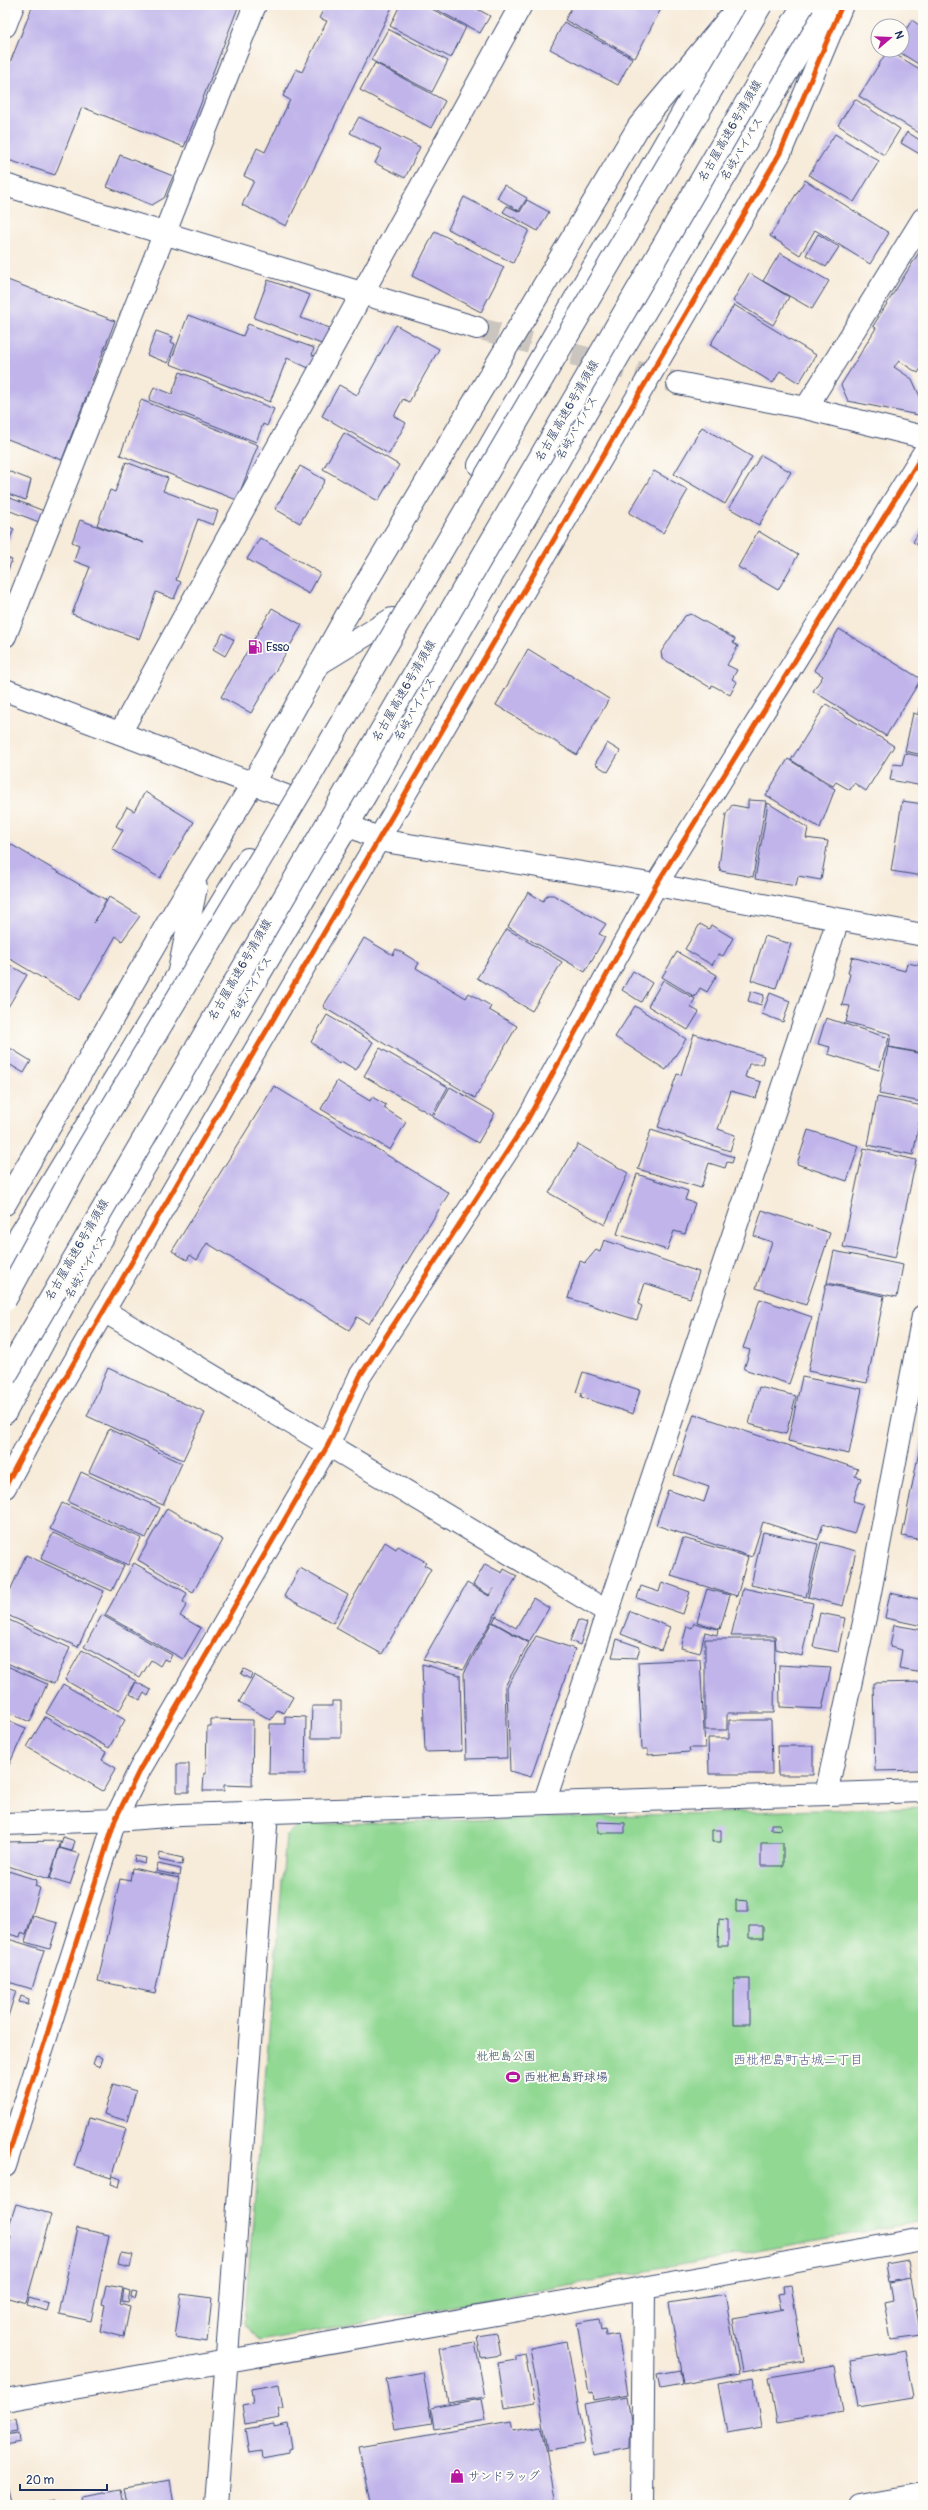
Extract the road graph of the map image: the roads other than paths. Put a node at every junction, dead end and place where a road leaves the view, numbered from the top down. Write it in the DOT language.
graph roads {
  1 [pos="13,5"];
  2 [pos="255,5"];
  3 [pos="521,5"];
  4 [pos="739,5"];
  5 [pos="745,5"];
  6 [pos="761,5"];
  7 [pos="803,5"];
  8 [pos="827,5"];
  9 [pos="842,5"];
  10 [pos="5,26"];
  11 [pos="5,185"];
  12 [pos="923,219"];
  13 [pos="165,235"];
  14 [pos="362,295"];
  15 [pos="477,328"];
  16 [pos="678,383"];
  17 [pos="806,408"];
  18 [pos="923,437"];
  19 [pos="923,454"];
  20 [pos="392,619"];
  21 [pos="5,636"];
  22 [pos="319,664"];
  23 [pos="5,690"];
  24 [pos="120,733"];
  25 [pos="253,783"];
  26 [pos="286,796"];
  27 [pos="348,825"];
  28 [pos="378,838"];
  29 [pos="200,871"];
  30 [pos="656,885"];
  31 [pos="838,920"];
  32 [pos="923,935"];
  33 [pos="179,972"];
  34 [pos="5,1204"];
  35 [pos="5,1260"];
  36 [pos="5,1300"];
  37 [pos="104,1311"];
  38 [pos="923,1316"];
  39 [pos="5,1377"];
  40 [pos="5,1414"];
  41 [pos="328,1445"];
  42 [pos="5,1487"];
  43 [pos="608,1612"];
  44 [pos="923,1791"];
  45 [pos="826,1794"];
  46 [pos="544,1803"];
  47 [pos="267,1812"];
  48 [pos="115,1820"];
  49 [pos="5,1824"];
  50 [pos="5,2166"];
  51 [pos="923,2239"];
  52 [pos="644,2288"];
  53 [pos="227,2361"];
  54 [pos="5,2400"];
  55 [pos="923,2494"];
  56 [pos="216,2505"];
  57 [pos="642,2505"];
  58 [pos="860,2505"];
  1 -- 10 [label="main road"];
  2 -- 13 [label="main road"];
  3 -- 14 [label="main road"];
  4 -- 22 [label="main road"];
  5 -- 20 [label="main road"];
  6 -- 36 [label="main road, bridge"];
  7 -- 39 [label="main road, 名古屋高速6号清須線, bridge"];
  8 -- 27 [label="main road, 名岐バイパス"];
  9 -- 28 [label="main road"];
  11 -- 13 [label="main road"];
  12 -- 17 [label="main road"];
  13 -- 14 [label="main road"];
  13 -- 21 [label="main road"];
  14 -- 15 [label="main road"];
  14 -- 24 [label="main road"];
  16 -- 17 [label="main road"];
  17 -- 18 [label="main road"];
  19 -- 30 [label="main road"];
  20 -- 22 [label="main road"];
  20 -- 26 [label="main road"];
  22 -- 25 [label="main road"];
  23 -- 24 [label="main road"];
  24 -- 25 [label="main road"];
  25 -- 26 [label="main road"];
  25 -- 29 [label="main road"];
  26 -- 33 [label="main road"];
  27 -- 28 [label="main road"];
  27 -- 40 [label="main road, 名岐バイパス"];
  28 -- 30 [label="main road"];
  28 -- 37 [label="main road"];
  29 -- 33 [label="main road"];
  29 -- 34 [label="main road"];
  30 -- 31 [label="main road"];
  30 -- 41 [label="main road"];
  31 -- 32 [label="main road"];
  31 -- 43 [label="main road"];
  33 -- 35 [label="main road"];
  37 -- 41 [label="main road"];
  37 -- 42 [label="main road"];
  38 -- 45 [label="main road"];
  41 -- 43 [label="main road"];
  41 -- 48 [label="main road"];
  43 -- 46 [label="main road"];
  44 -- 45 [label="main road"];
  45 -- 46 [label="main road"];
  46 -- 47 [label="main road"];
  47 -- 48 [label="main road"];
  47 -- 53 [label="main road"];
  48 -- 49 [label="main road"];
  48 -- 50 [label="main road"];
  51 -- 52 [label="main road"];
  52 -- 53 [label="main road"];
  52 -- 57 [label="main road"];
  53 -- 54 [label="main road"];
  53 -- 56 [label="main road"];
  55 -- 58 [label="main road"];
}
